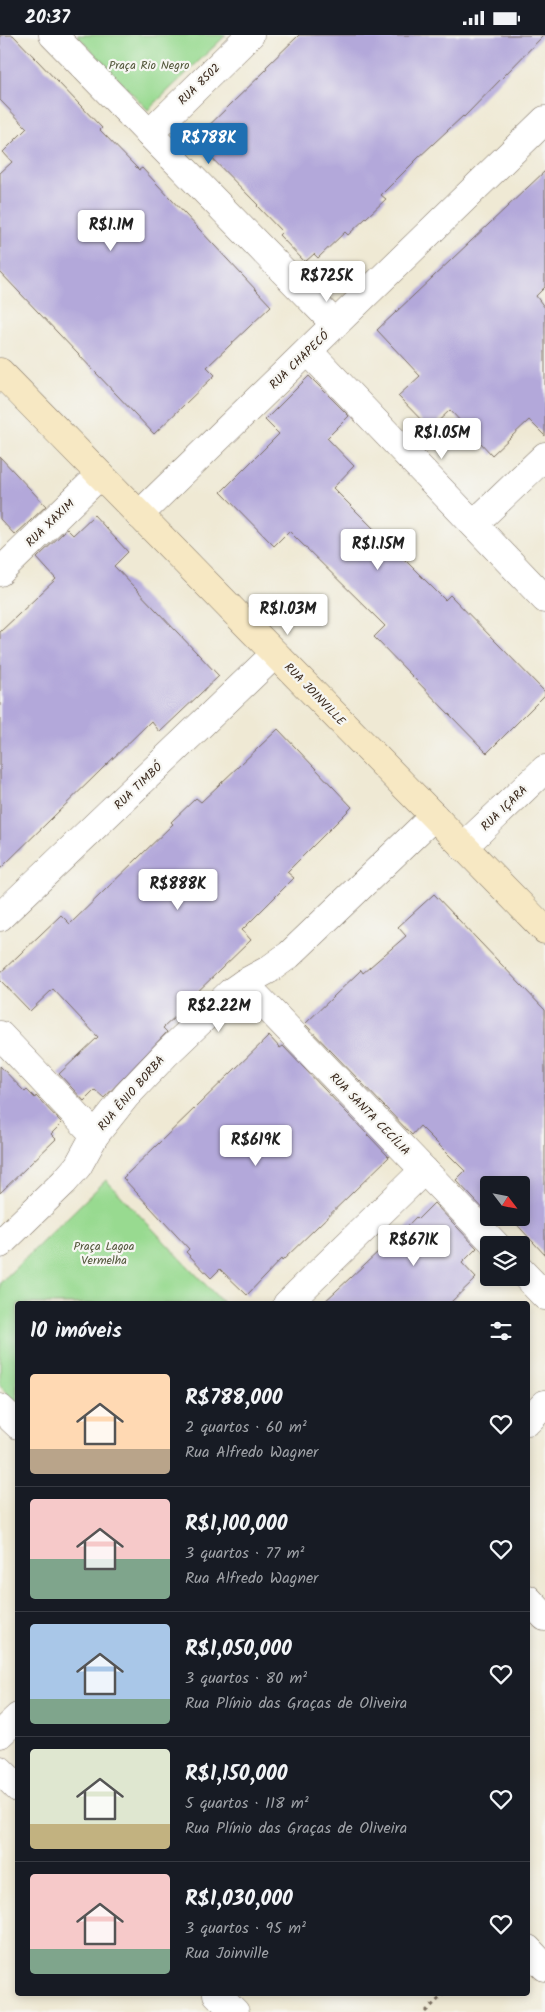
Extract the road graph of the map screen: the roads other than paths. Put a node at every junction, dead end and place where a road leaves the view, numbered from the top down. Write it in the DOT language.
graph roads {
  1 [pos="52,35"];
  2 [pos="250,35"];
  3 [pos="545,121"];
  4 [pos="149,134"];
  5 [pos="335,324"];
  6 [pos="308,351"];
  7 [pos="0,373"];
  8 [pos="545,456"];
  9 [pos="100,475"];
  10 [pos="139,515"];
  11 [pos="474,524"];
  12 [pos="0,572"];
  13 [pos="545,599"];
  14 [pos="276,654"];
  15 [pos="545,769"];
  16 [pos="434,817"];
  17 [pos="463,847"];
  18 [pos="0,917"];
  19 [pos="545,930"];
  20 [pos="244,983"];
  21 [pos="0,1035"];
  22 [pos="95,1135"];
  23 [pos="424,1170"];
  24 [pos="487,1236"];
  25 [pos="0,1244"];
  26 [pos="530,1280"];
  27 [pos="545,1296"];
  28 [pos="291,1301"];
  29 [pos="545,1404"];
  30 [pos="0,1408"];
  31 [pos="530,1419"];
  32 [pos="15,1422"];
  33 [pos="530,1601"];
  34 [pos="545,1617"];
  35 [pos="15,1720"];
  36 [pos="0,1734"];
  37 [pos="0,1770"];
  38 [pos="15,1785"];
  39 [pos="530,1951"];
  40 [pos="545,1967"];
  41 [pos="219,1996"];
  42 [pos="234,2012"];
  1 -- 4 [label="street"];
  2 -- 4 [label="street, RUA 8502"];
  3 -- 5 [label="street, RUA CHAPECÓ"];
  4 -- 5 [label="street"];
  5 -- 6 [label="street, RUA CHAPECÓ"];
  6 -- 10 [label="street, RUA CHAPECÓ"];
  6 -- 11 [label="street"];
  7 -- 9 [label="street, RUA JOINVILLE"];
  8 -- 11 [label="street"];
  9 -- 10 [label="street, RUA JOINVILLE"];
  9 -- 12 [label="street, RUA XAXIM"];
  10 -- 14 [label="street, RUA JOINVILLE"];
  11 -- 13 [label="street"];
  14 -- 16 [label="street, RUA JOINVILLE"];
  14 -- 18 [label="street, RUA TIMBÓ"];
  15 -- 17 [label="street, RUA IÇARA"];
  16 -- 17 [label="street, RUA JOINVILLE"];
  16 -- 20 [label="street, RUA ÊNIO BORBA"];
  17 -- 19 [label="street, RUA JOINVILLE"];
  20 -- 22 [label="street, RUA ÊNIO BORBA"];
  20 -- 23 [label="street, RUA SANTA CECÍLIA"];
  21 -- 22 [label="street"];
  22 -- 25 [label="street, RUA ÊNIO BORBA"];
  23 -- 24 [label="street, RUA SANTA CECÍLIA"];
  23 -- 28 [label="street"];
  26 -- 27 [label="street"];
  29 -- 31 [label="street"];
  30 -- 32 [label="street"];
  33 -- 34 [label="street"];
  35 -- 36 [label="street"];
  37 -- 38 [label="street"];
  39 -- 40 [label="street"];
  41 -- 42 [label="street"];
}
